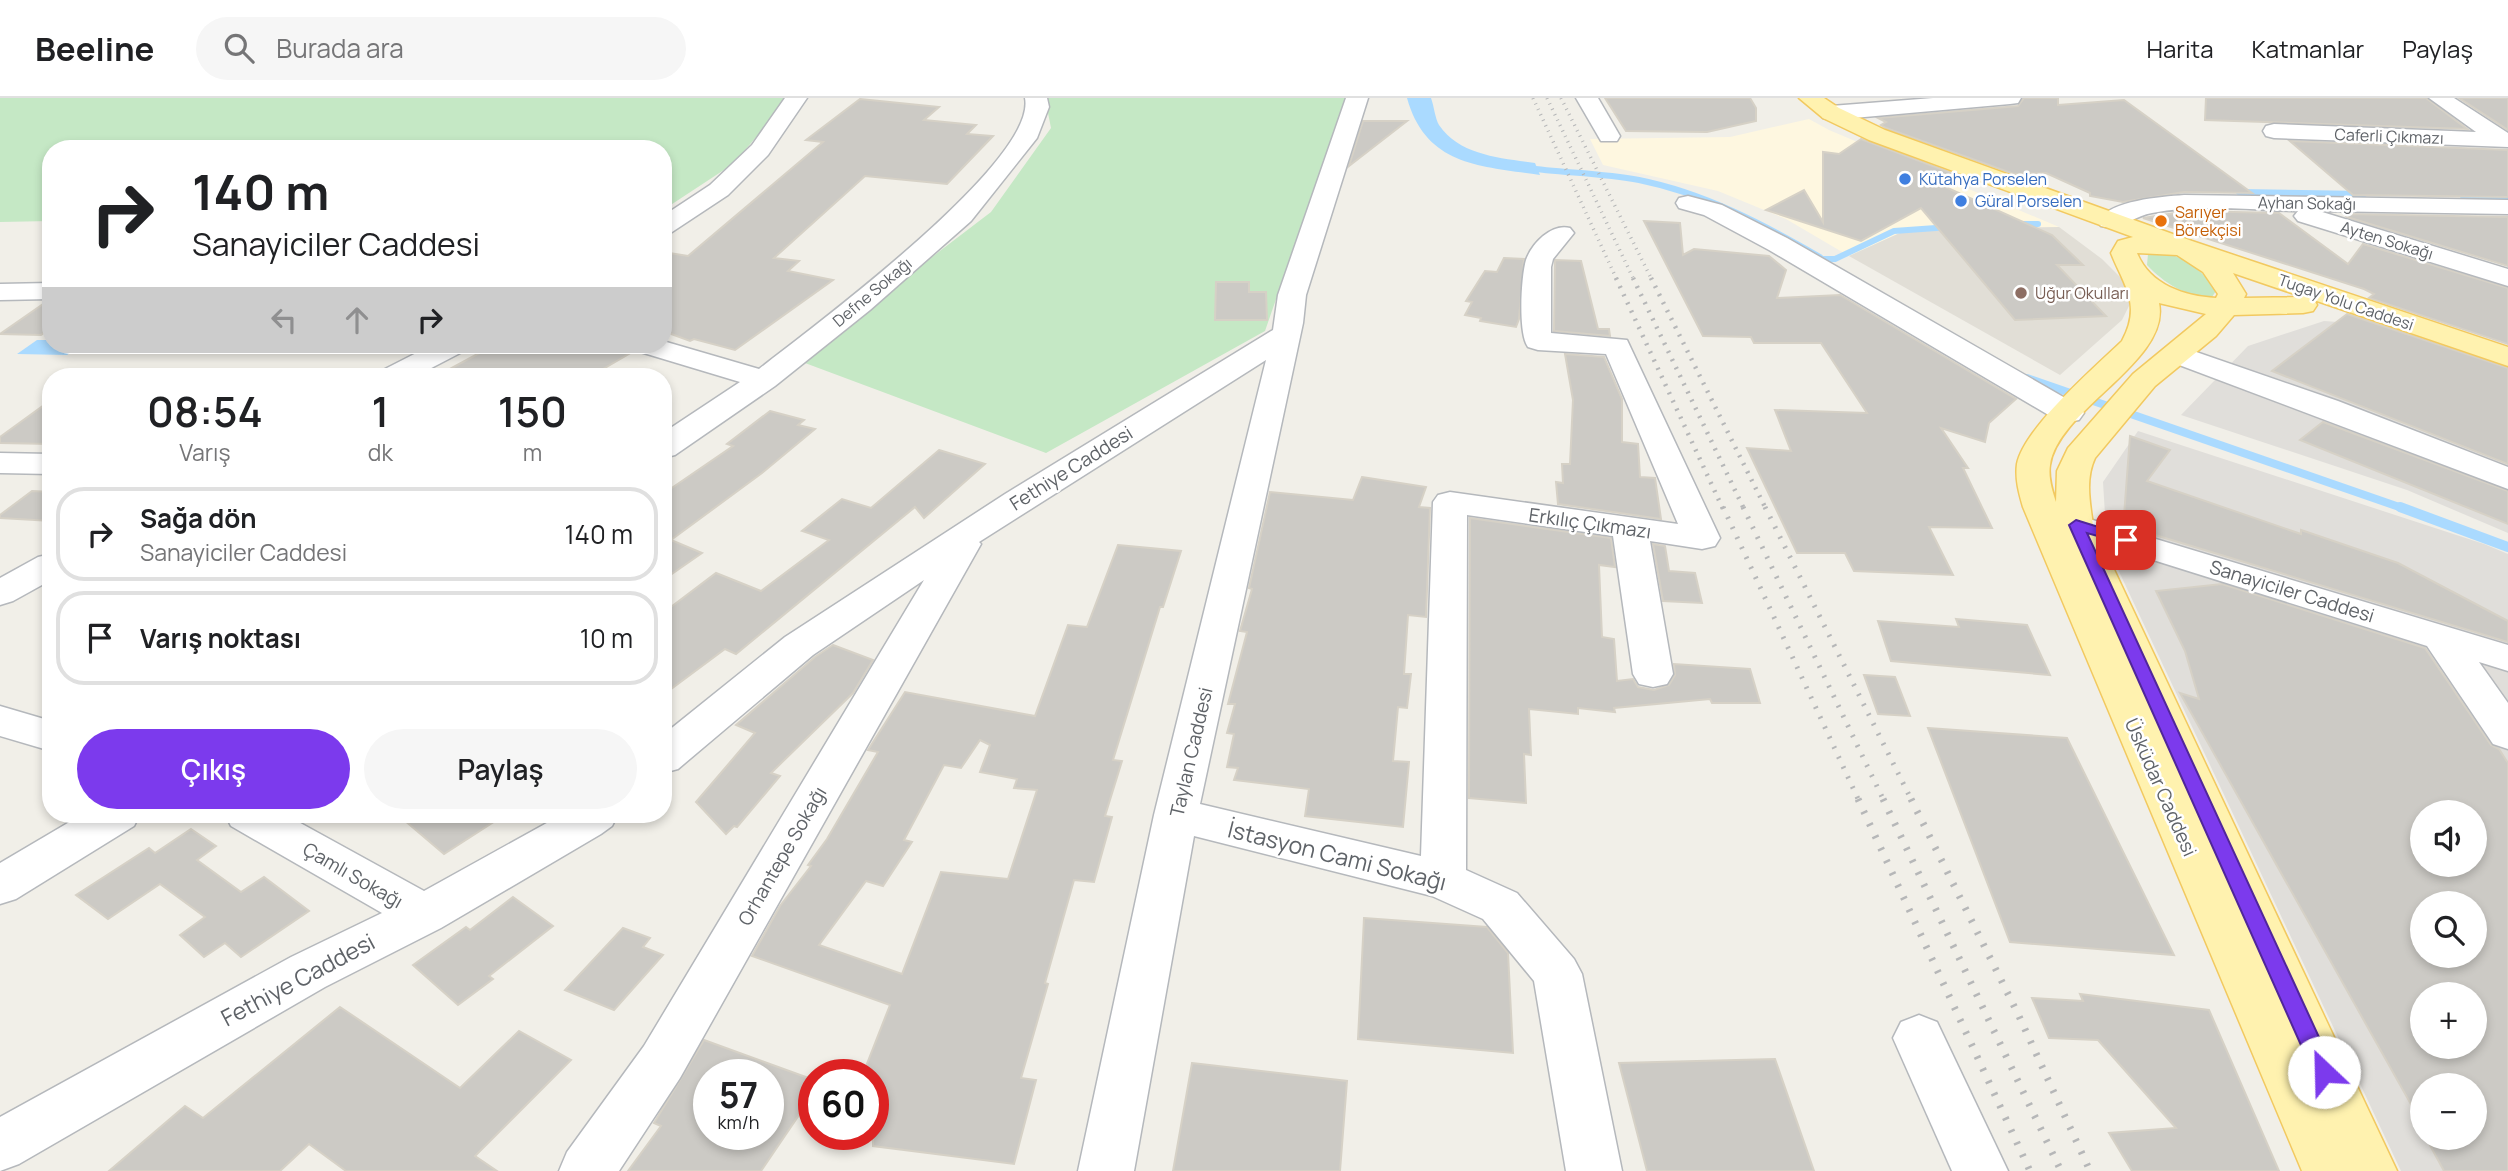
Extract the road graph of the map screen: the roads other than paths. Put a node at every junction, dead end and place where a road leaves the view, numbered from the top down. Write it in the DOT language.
graph roads {
  1 [pos="796,98"];
  2 [pos="1036,98"];
  3 [pos="1357,98"];
  4 [pos="1587,98"];
  5 [pos="1793,98"];
  6 [pos="1810,98"];
  7 [pos="2010,98"];
  8 [pos="2440,98"];
  9 [pos="1831,113"];
  10 [pos="2274,131"];
  11 [pos="1609,136"];
  12 [pos="2506,141"];
  13 [pos="2346,185"];
  14 [pos="2265,202"];
  15 [pos="1688,203"];
  16 [pos="2505,204"];
  17 [pos="672,221"];
  18 [pos="1561,233"];
  19 [pos="2105,236"];
  20 [pos="2183,247"];
  21 [pos="2130,270"];
  22 [pos="2508,278"];
  23 [pos="42,290"];
  24 [pos="0,292"];
  25 [pos="2298,294"];
  26 [pos="2227,306"];
  27 [pos="2202,334"];
  28 [pos="1285,335"];
  29 [pos="672,353"];
  30 [pos="437,354"];
  31 [pos="2176,354"];
  32 [pos="2508,356"];
  33 [pos="409,368"];
  34 [pos="764,380"];
  35 [pos="2084,414"];
  36 [pos="672,442"];
  37 [pos="0,463"];
  38 [pos="42,464"];
  39 [pos="2508,479"];
  40 [pos="2076,525"];
  41 [pos="1630,529"];
  42 [pos="968,536"];
  43 [pos="42,570"];
  44 [pos="0,593"];
  45 [pos="2441,638"];
  46 [pos="2508,658"];
  47 [pos="1653,674"];
  48 [pos="0,721"];
  49 [pos="42,733"];
  50 [pos="2508,734"];
  51 [pos="672,751"];
  52 [pos="1176,815"];
  53 [pos="103,823"];
  54 [pos="263,823"];
  55 [pos="583,823"];
  56 [pos="1443,880"];
  57 [pos="0,886"];
  58 [pos="424,914"];
  59 [pos="1919,1038"];
  60 [pos="0,1146"];
  61 [pos="587,1171"];
  62 [pos="1106,1171"];
  63 [pos="1594,1171"];
  64 [pos="1980,1171"];
  65 [pos="2330,1171"];
  66 [pos="2369,1171"];
  1 -- 17 [label="street"];
  2 -- 34 [label="street, Defne Sokağı"];
  3 -- 28 [label="street"];
  4 -- 11 [label="street"];
  5 -- 19 [label="main road"];
  6 -- 9 [label="main road"];
  7 -- 9 [label="street"];
  8 -- 12 [label="street"];
  9 -- 19 [label="main road"];
  10 -- 12 [label="street, Caferli Çıkmazı"];
  13 -- 16 [label="street"];
  14 -- 16 [label="street, Ayhan Sokağı"];
  14 -- 19 [label="street, Ayhan Sokağı"];
  14 -- 22 [label="street, Ayten Sokağı"];
  15 -- 35 [label="street"];
  18 -- 41 [label="street, Erkılıç Çıkmazı"];
  19 -- 20 [label="main road"];
  19 -- 21 [label="main road"];
  20 -- 21 [label="main road"];
  20 -- 25 [label="main road, Tugay Yolu Caddesi"];
  20 -- 26 [label="main road"];
  21 -- 26 [label="main road"];
  21 -- 35 [label="main road"];
  23 -- 24 [label="street"];
  25 -- 26 [label="main road"];
  25 -- 27 [label="main road"];
  25 -- 32 [label="main road, Tugay Yolu Caddesi"];
  26 -- 27 [label="main road"];
  27 -- 31 [label="main road"];
  28 -- 42 [label="street, Fethiye Caddesi"];
  28 -- 52 [label="street, Taylan Caddesi"];
  29 -- 34 [label="street"];
  30 -- 33 [label="street"];
  31 -- 35 [label="main road"];
  31 -- 39 [label="street"];
  34 -- 36 [label="street, Defne Sokağı"];
  35 -- 40 [label="main road, Üsküdar Caddesi"];
  35 -- 65 [label="main road, Üsküdar Caddesi"];
  37 -- 38 [label="street"];
  40 -- 45 [label="street, Sanayiciler Caddesi"];
  40 -- 66 [label="main road, Üsküdar Caddesi"];
  41 -- 47 [label="street"];
  41 -- 56 [label="street, Erkılıç Çıkmazı"];
  42 -- 51 [label="street, Fethiye Caddesi"];
  42 -- 61 [label="street, Orhantepe Sokağı"];
  43 -- 44 [label="street"];
  45 -- 46 [label="street, Sanayiciler Caddesi"];
  45 -- 50 [label="street"];
  48 -- 49 [label="street"];
  52 -- 56 [label="street, İstasyon Cami Sokağı"];
  52 -- 62 [label="street, Taylan Caddesi"];
  53 -- 57 [label="street"];
  54 -- 58 [label="street, Çamlı Sokağı"];
  55 -- 58 [label="street, Fethiye Caddesi"];
  56 -- 63 [label="street, İstasyon Cami Sokağı"];
  58 -- 60 [label="street, Fethiye Caddesi"];
  59 -- 64 [label="street"];
}
